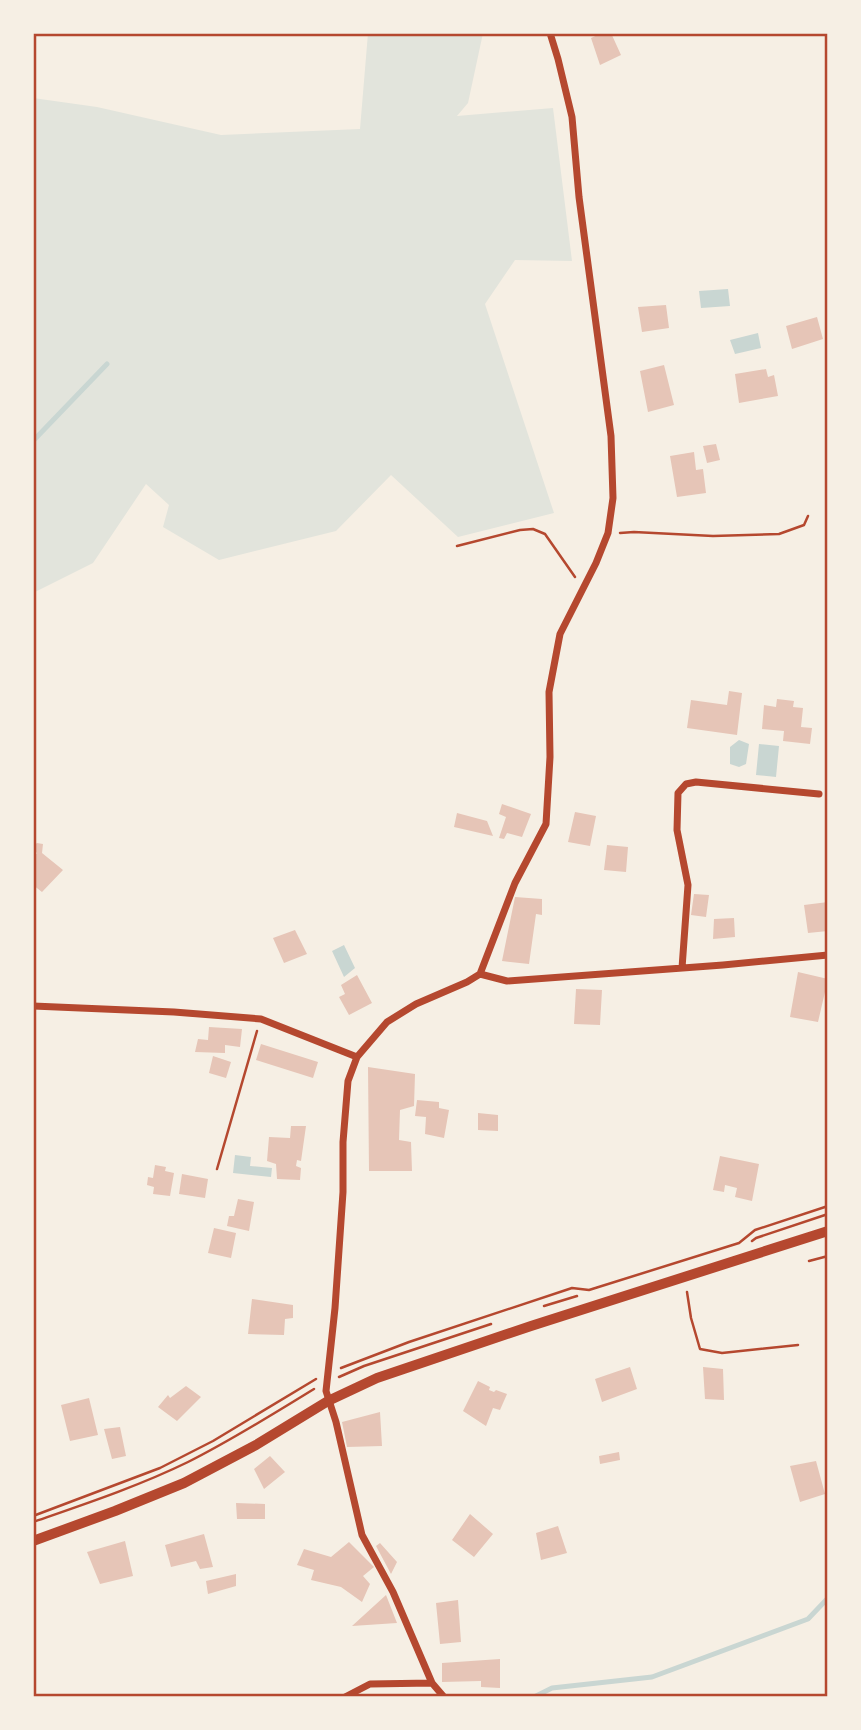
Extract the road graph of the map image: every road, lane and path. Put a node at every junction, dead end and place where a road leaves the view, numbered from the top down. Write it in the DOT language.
graph roads {
  1 [pos="550,33"];
  2 [pos="808,516"];
  3 [pos="608,533"];
  4 [pos="457,546"];
  5 [pos="583,587"];
  6 [pos="819,794"];
  7 [pos="828,955"];
  8 [pos="682,968"];
  9 [pos="480,974"];
  10 [pos="33,1006"];
  11 [pos="261,1020"];
  12 [pos="357,1057"];
  13 [pos="217,1169"];
  14 [pos="828,1206"];
  15 [pos="828,1214"];
  16 [pos="828,1231"];
  17 [pos="756,1238"];
  18 [pos="828,1256"];
  19 [pos="808,1261"];
  20 [pos="682,1278"];
  21 [pos="797,1345"];
  22 [pos="328,1373"];
  23 [pos="328,1401"];
  24 [pos="33,1516"];
  25 [pos="33,1541"];
  26 [pos="432,1683"];
  27 [pos="345,1697"];
  28 [pos="444,1697"];
  1 -- 3 [label="street"];
  2 -- 3 [label="path"];
  3 -- 5 [label="street"];
  4 -- 5 [label="path"];
  5 -- 9 [label="street"];
  6 -- 8 [label="street"];
  7 -- 8 [label="street"];
  8 -- 9 [label="street"];
  9 -- 12 [label="street"];
  10 -- 11 [label="street"];
  11 -- 12 [label="street"];
  11 -- 13 [label="path"];
  12 -- 22 [label="street"];
  14 -- 22 [label="path"];
  15 -- 17 [label="path"];
  16 -- 20 [label="main road"];
  18 -- 19 [label="path"];
  20 -- 21 [label="path"];
  20 -- 23 [label="main road"];
  22 -- 23 [label="street"];
  22 -- 24 [label="path"];
  23 -- 25 [label="main road"];
  23 -- 26 [label="street"];
  26 -- 27 [label="street"];
  26 -- 28 [label="street"];
}
